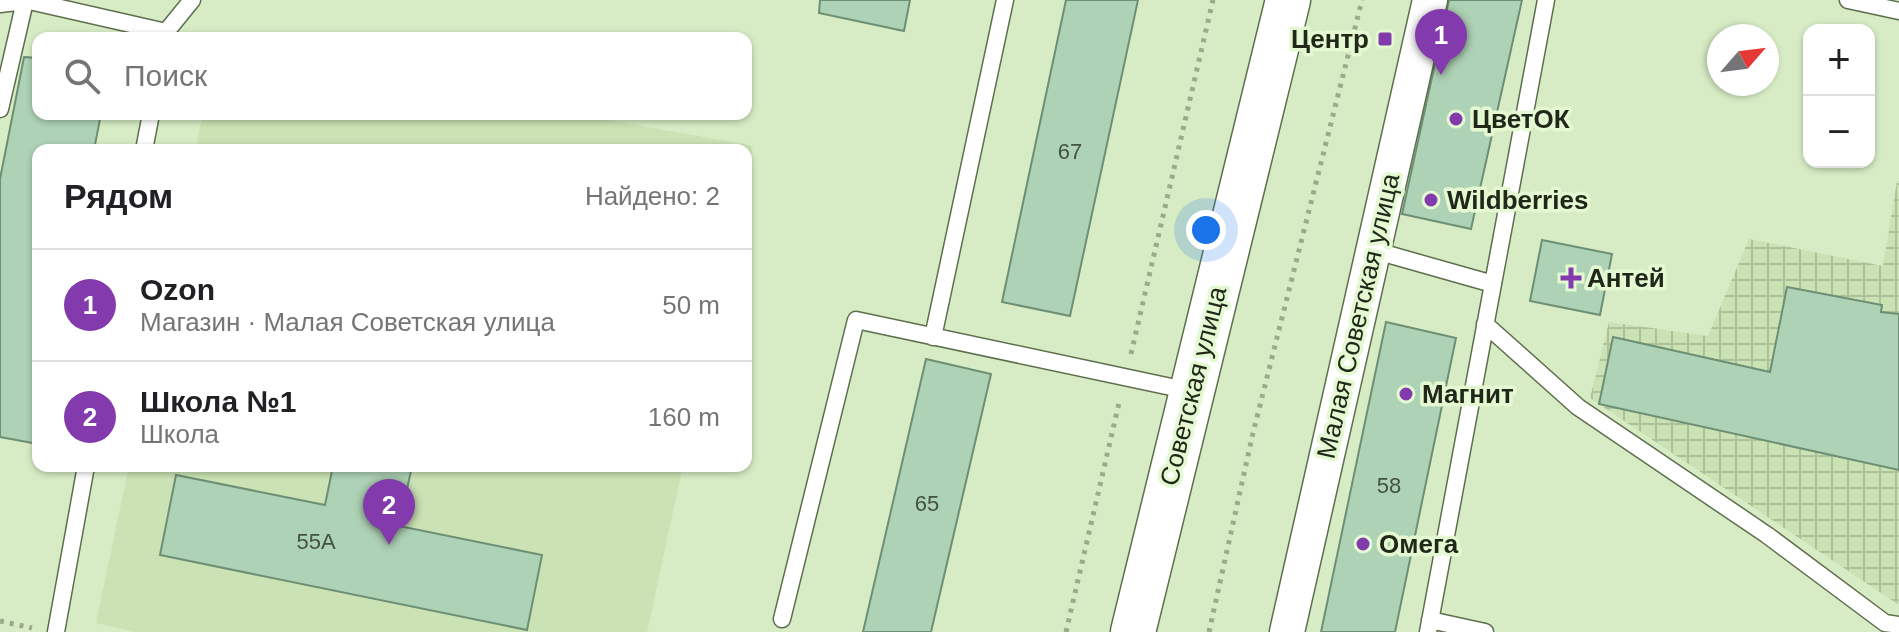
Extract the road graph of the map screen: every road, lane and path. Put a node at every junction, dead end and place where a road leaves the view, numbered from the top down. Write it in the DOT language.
graph roads {
  1 [pos="192,0"];
  2 [pos="1005,0"];
  3 [pos="1213,0"];
  4 [pos="1288,0"];
  5 [pos="1362,0"];
  6 [pos="1430,0"];
  7 [pos="1546,0"];
  8 [pos="1848,0"];
  9 [pos="25,1"];
  10 [pos="0,4"];
  11 [pos="1899,11"];
  12 [pos="154,32"];
  13 [pos="168,32"];
  14 [pos="0,109"];
  15 [pos="150,120"];
  16 [pos="145,144"];
  17 [pos="1373,250"];
  18 [pos="1493,284"];
  19 [pos="1485,324"];
  20 [pos="933,337"];
  21 [pos="1127,370"];
  22 [pos="1192,392"];
  23 [pos="1120,401"];
  24 [pos="85,472"];
  25 [pos="782,619"];
  26 [pos="0,621"];
  27 [pos="1899,625"];
  28 [pos="1429,626"];
  29 [pos="48,631"];
  30 [pos="1066,632"];
  31 [pos="1133,632"];
  32 [pos="1209,632"];
  33 [pos="1287,632"];
  34 [pos="1485,632"];
  1 -- 13 [label="lane"];
  2 -- 20 [label="lane"];
  3 -- 21 [label="path"];
  4 -- 22 [label="main road, Советская улица"];
  5 -- 32 [label="path"];
  6 -- 17 [label="street, Малая Советская улица"];
  7 -- 18 [label="lane"];
  8 -- 11 [label="lane"];
  9 -- 10 [label="lane"];
  9 -- 12 [label="lane"];
  9 -- 14 [label="lane"];
  15 -- 16 [label="lane"];
  17 -- 18 [label="lane"];
  17 -- 33 [label="street, Малая Советская улица"];
  18 -- 19 [label="lane"];
  19 -- 27 [label="lane"];
  19 -- 28 [label="lane"];
  20 -- 22 [label="lane"];
  20 -- 25 [label="lane"];
  22 -- 31 [label="main road, Советская улица"];
  23 -- 30 [label="path"];
  24 -- 29 [label="lane"];
  26 -- 29 [label="path"];
  28 -- 34 [label="lane"];
}
